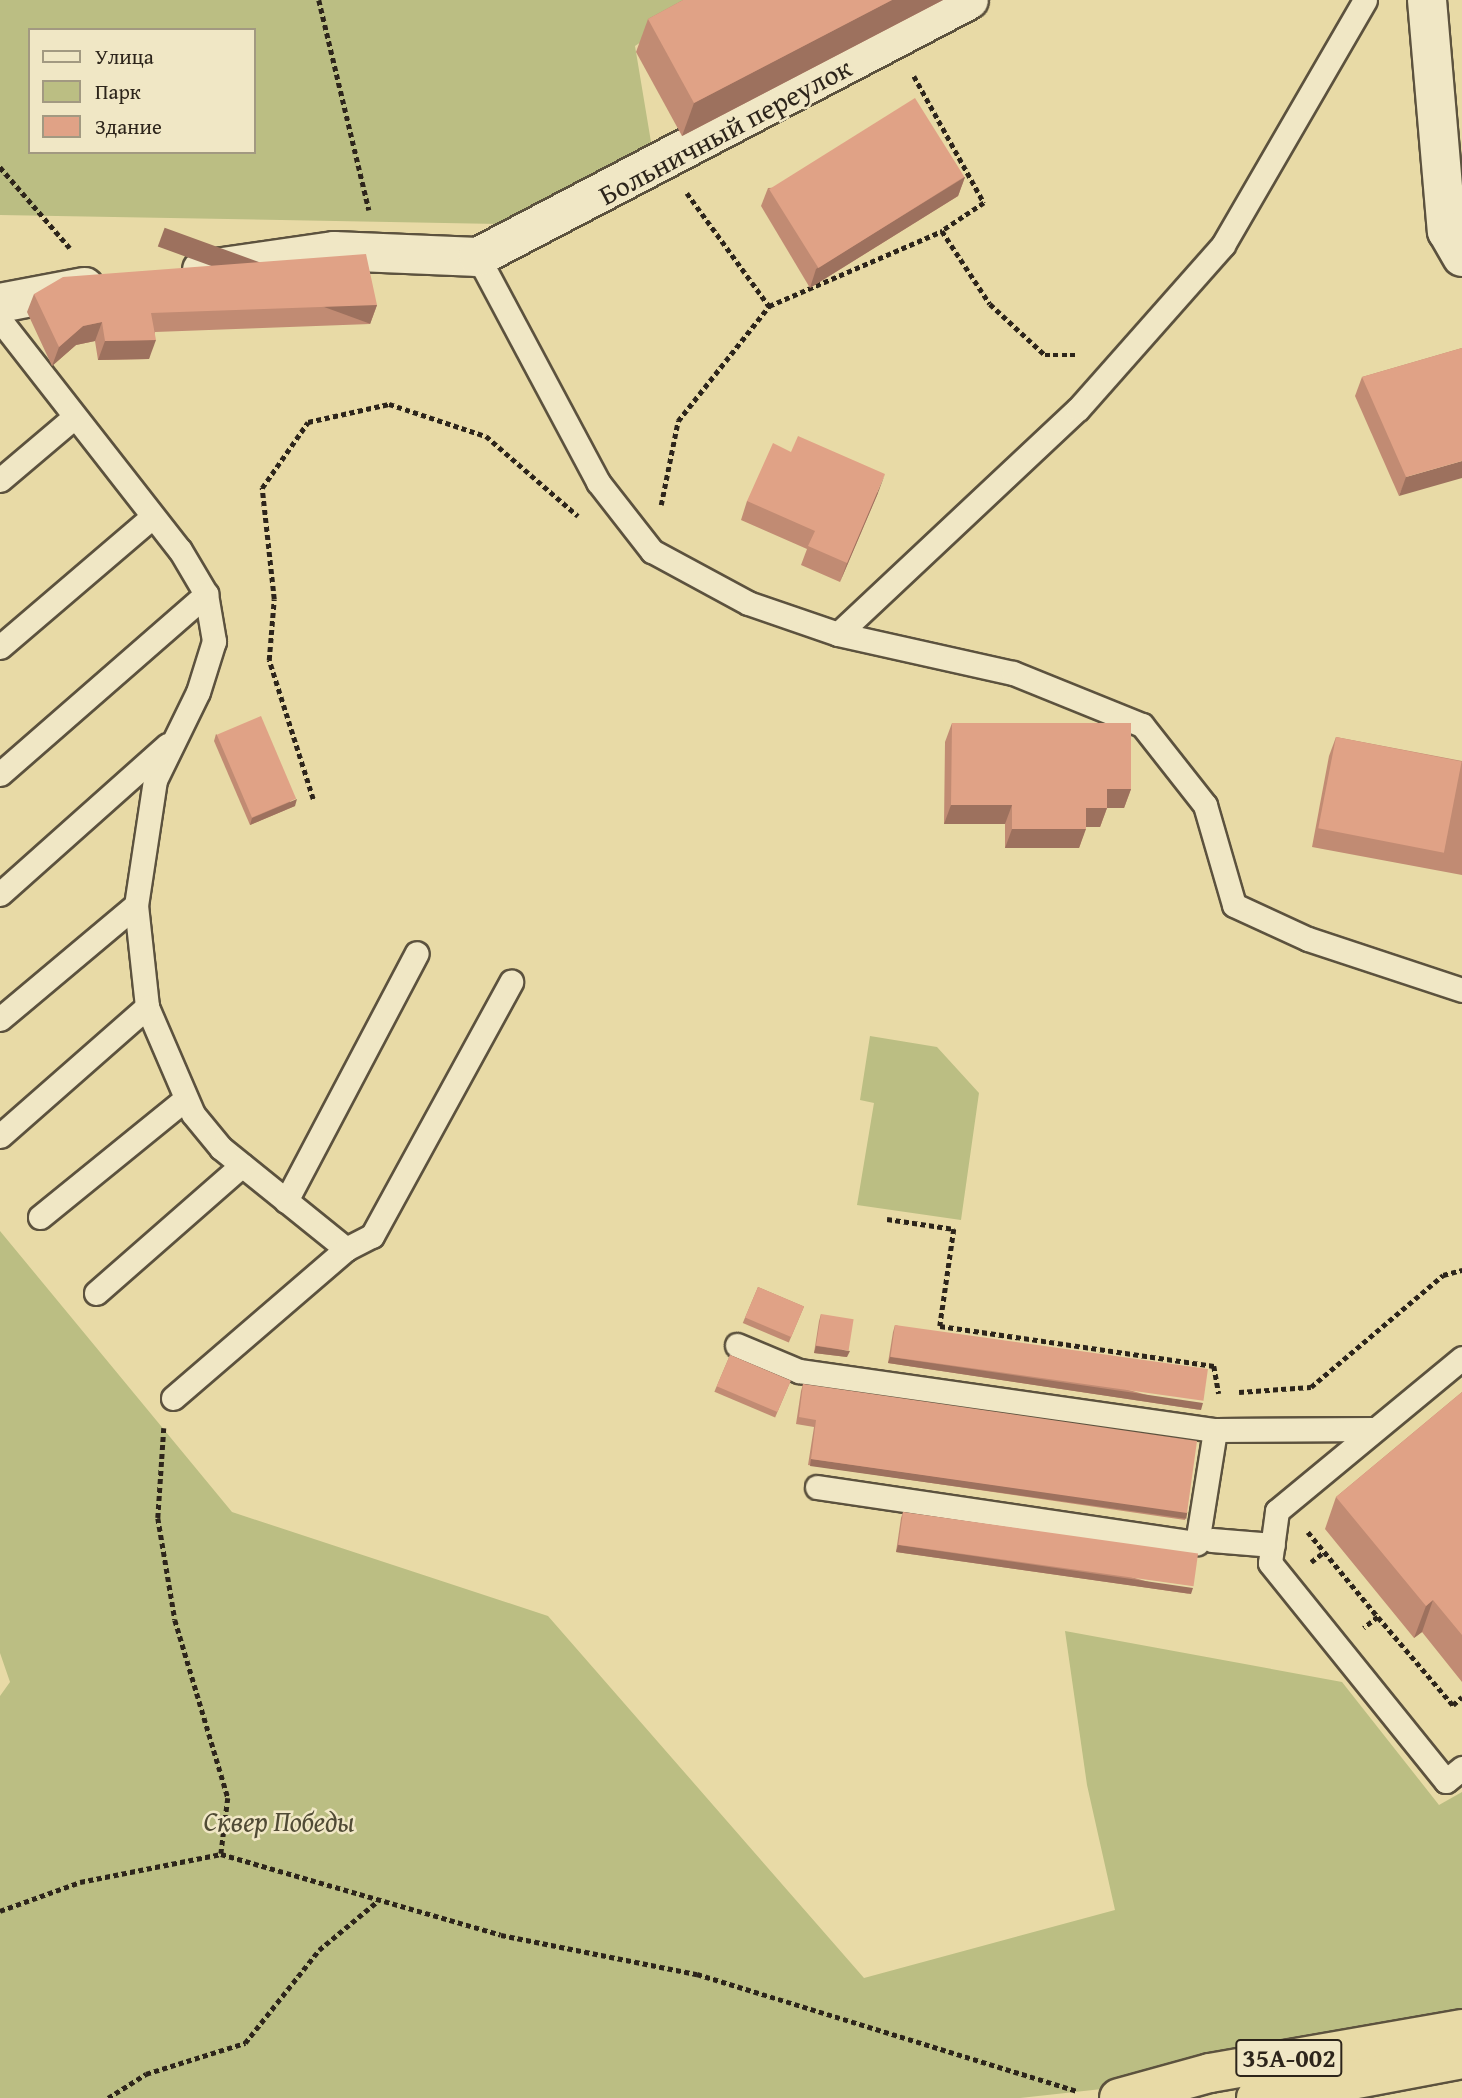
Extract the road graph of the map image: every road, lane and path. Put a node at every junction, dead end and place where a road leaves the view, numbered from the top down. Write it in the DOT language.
graph roads {
  1 [pos="319,0"];
  2 [pos="969,0"];
  3 [pos="1365,0"];
  4 [pos="1427,0"];
  5 [pos="894,40"];
  6 [pos="666,162"];
  7 [pos="0,166"];
  8 [pos="942,231"];
  9 [pos="380,253"];
  10 [pos="478,257"];
  11 [pos="1462,257"];
  12 [pos="163,276"];
  13 [pos="111,283"];
  14 [pos="0,303"];
  15 [pos="769,306"];
  16 [pos="0,320"];
  17 [pos="1126,355"];
  18 [pos="72,419"];
  19 [pos="0,481"];
  20 [pos="152,517"];
  21 [pos="632,524"];
  22 [pos="652,551"];
  23 [pos="206,594"];
  24 [pos="838,634"];
  25 [pos="0,647"];
  26 [pos="176,737"];
  27 [pos="0,774"];
  28 [pos="313,799"];
  29 [pos="0,894"];
  30 [pos="136,905"];
  31 [pos="417,953"];
  32 [pos="511,982"];
  33 [pos="1462,990"];
  34 [pos="147,1007"];
  35 [pos="0,1019"];
  36 [pos="184,1099"];
  37 [pos="0,1136"];
  38 [pos="242,1165"];
  39 [pos="286,1201"];
  40 [pos="40,1217"];
  41 [pos="887,1219"];
  42 [pos="346,1249"];
  43 [pos="1462,1270"];
  44 [pos="96,1293"];
  45 [pos="737,1345"];
  46 [pos="1462,1358"];
  47 [pos="169,1408"];
  48 [pos="1376,1429"];
  49 [pos="1215,1430"];
  50 [pos="817,1488"];
  51 [pos="1285,1504"];
  52 [pos="1212,1540"];
  53 [pos="1273,1545"];
  54 [pos="1378,1617"];
  55 [pos="1357,1633"];
  56 [pos="1462,1697"];
  57 [pos="1462,1768"];
  58 [pos="221,1854"];
  59 [pos="379,1900"];
  60 [pos="0,1911"];
  61 [pos="1462,2029"];
  62 [pos="1462,2059"];
  63 [pos="1103,2096"];
  64 [pos="108,2098"];
  65 [pos="1256,2098"];
  1 -- 9 [label="path"];
  2 -- 5 [label="street, Больничный переулок"];
  3 -- 17 [label="lane"];
  4 -- 11 [label="street"];
  5 -- 6 [label="street, Больничный переулок"];
  5 -- 8 [label="path"];
  6 -- 10 [label="street, Больничный переулок"];
  6 -- 15 [label="path"];
  7 -- 13 [label="path"];
  8 -- 15 [label="path"];
  8 -- 17 [label="path"];
  9 -- 10 [label="street"];
  9 -- 12 [label="street"];
  10 -- 21 [label="lane"];
  13 -- 14 [label="street"];
  15 -- 22 [label="path"];
  16 -- 18 [label="lane"];
  17 -- 24 [label="lane"];
  18 -- 19 [label="lane"];
  18 -- 20 [label="lane"];
  20 -- 23 [label="lane"];
  20 -- 25 [label="lane"];
  21 -- 22 [label="lane"];
  21 -- 28 [label="path"];
  22 -- 24 [label="lane"];
  23 -- 26 [label="lane"];
  23 -- 27 [label="lane"];
  24 -- 33 [label="lane"];
  26 -- 29 [label="lane"];
  26 -- 30 [label="lane"];
  30 -- 34 [label="lane"];
  30 -- 35 [label="lane"];
  31 -- 39 [label="lane"];
  32 -- 42 [label="lane"];
  34 -- 36 [label="lane"];
  34 -- 37 [label="lane"];
  36 -- 38 [label="lane"];
  36 -- 40 [label="lane"];
  38 -- 39 [label="lane"];
  38 -- 44 [label="lane"];
  39 -- 42 [label="lane"];
  41 -- 43 [label="path"];
  42 -- 47 [label="lane"];
  45 -- 49 [label="lane"];
  46 -- 48 [label="lane"];
  47 -- 58 [label="path"];
  48 -- 49 [label="lane"];
  48 -- 51 [label="lane"];
  49 -- 50 [label="lane"];
  51 -- 53 [label="lane"];
  51 -- 54 [label="path"];
  52 -- 53 [label="lane"];
  53 -- 57 [label="lane"];
  54 -- 55 [label="path"];
  54 -- 56 [label="path"];
  58 -- 59 [label="path"];
  58 -- 60 [label="path"];
  59 -- 63 [label="path"];
  59 -- 64 [label="path"];
  61 -- 63 [label="highway, 35А-002"];
  62 -- 65 [label="highway, 35А-002"];
}
